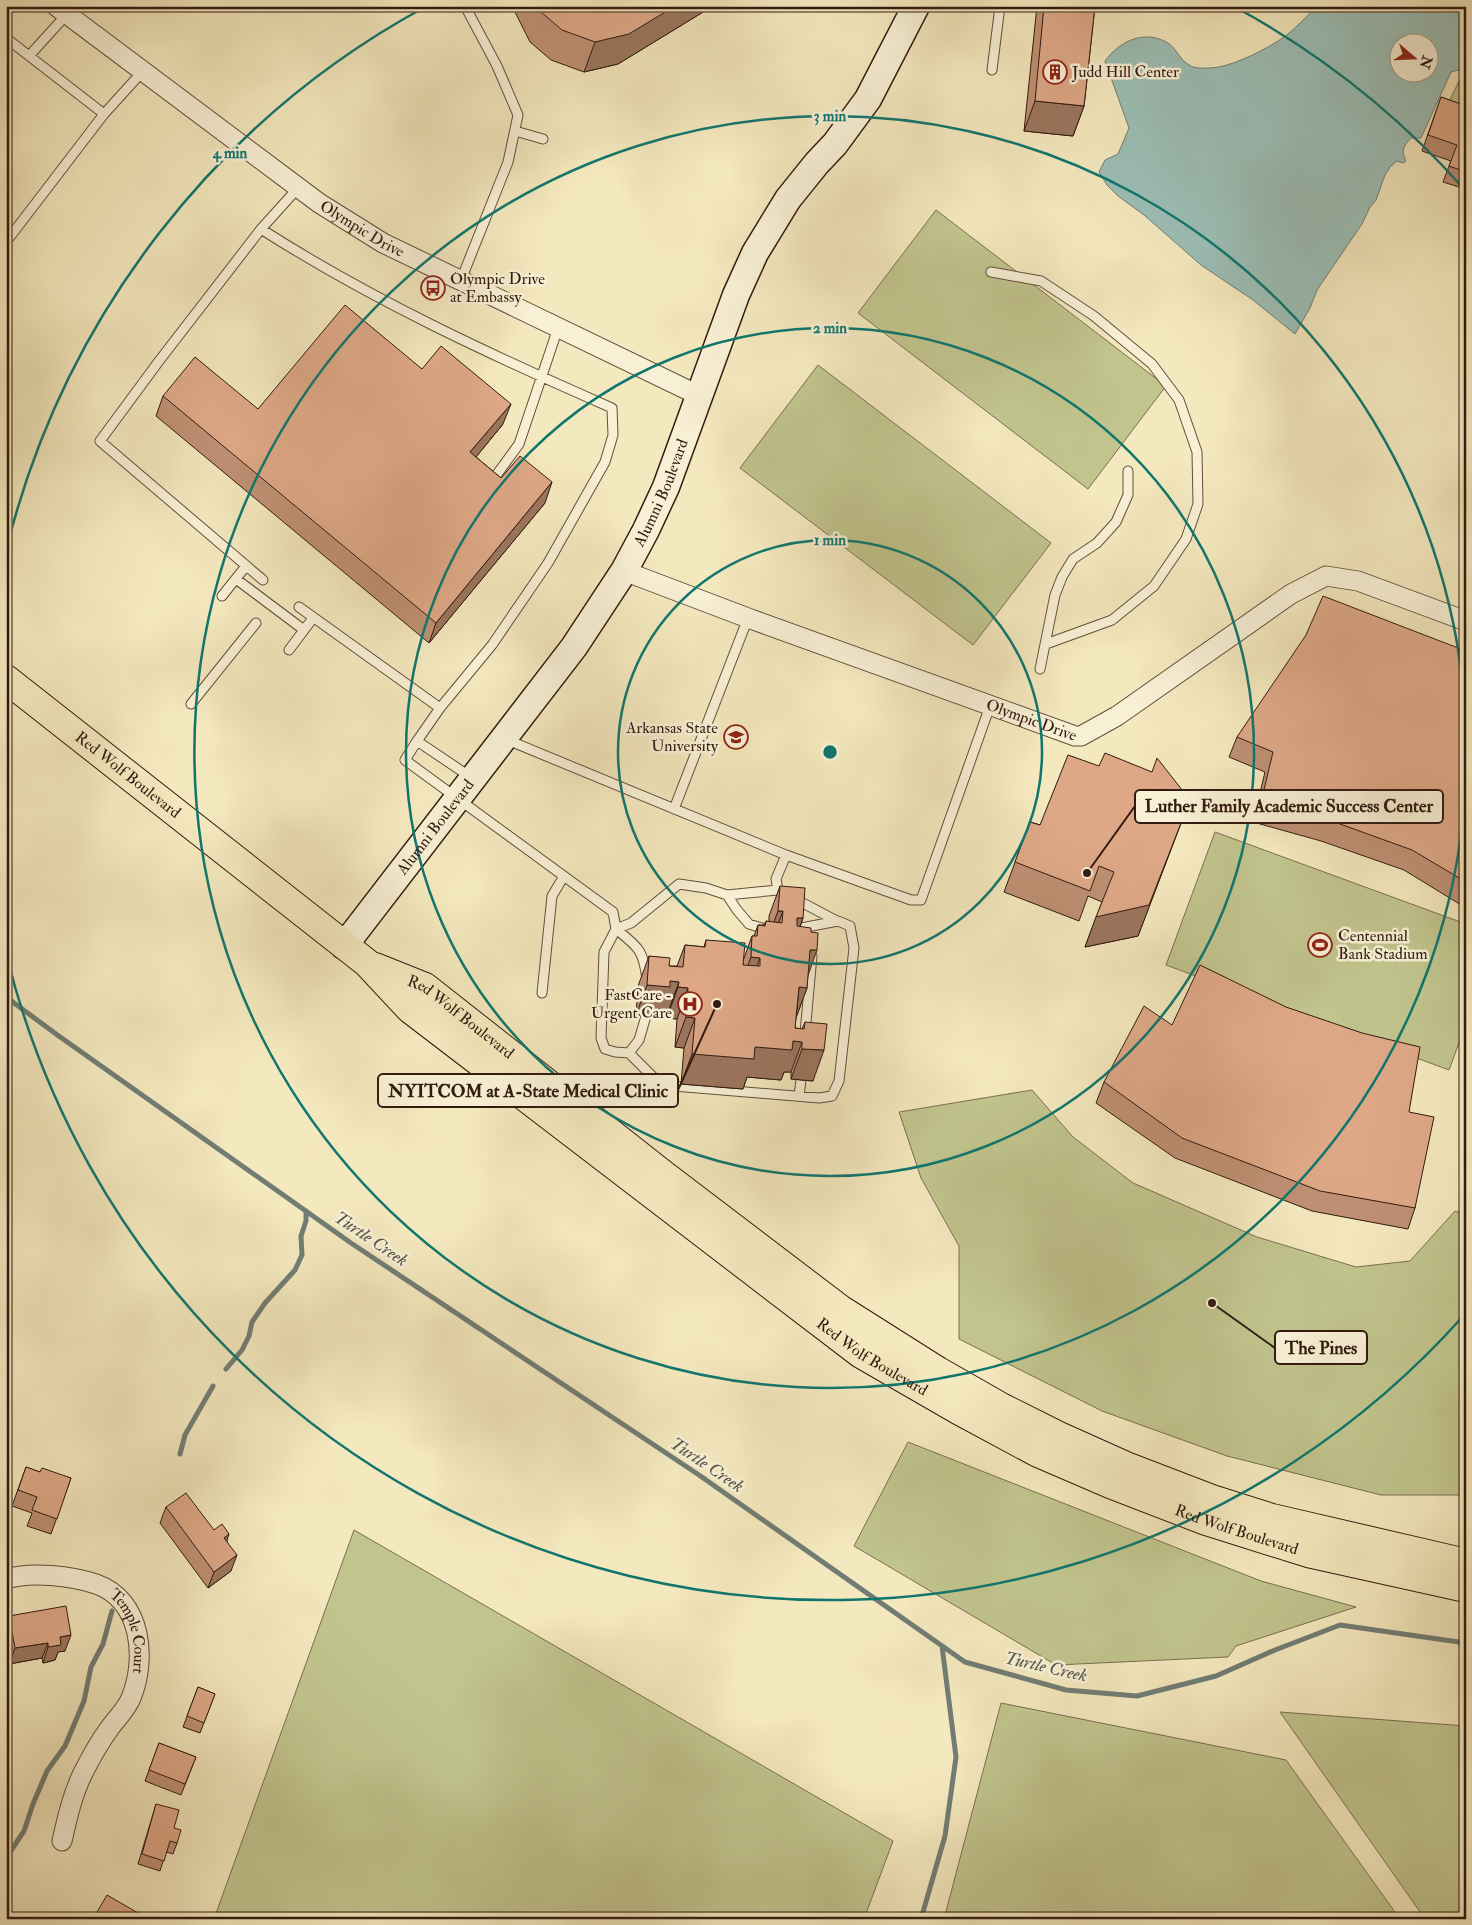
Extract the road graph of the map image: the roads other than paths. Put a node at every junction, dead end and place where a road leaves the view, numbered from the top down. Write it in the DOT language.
graph roads {
  1 [pos="465,6"];
  2 [pos="916,6"];
  3 [pos="1000,6"];
  4 [pos="62,10"];
  5 [pos="6,38"];
  6 [pos="29,56"];
  7 [pos="992,70"];
  8 [pos="143,72"];
  9 [pos="104,114"];
  10 [pos="515,131"];
  11 [pos="544,139"];
  12 [pos="298,188"];
  13 [pos="261,229"];
  14 [pos="6,242"];
  15 [pos="991,272"];
  16 [pos="461,280"];
  17 [pos="558,328"];
  18 [pos="541,377"];
  19 [pos="700,396"];
  20 [pos="1128,471"];
  21 [pos="495,477"];
  22 [pos="246,566"];
  23 [pos="624,571"];
  24 [pos="236,579"];
  25 [pos="264,580"];
  26 [pos="222,596"];
  27 [pos="299,607"];
  28 [pos="313,618"];
  29 [pos="748,618"];
  30 [pos="1466,621"];
  31 [pos="256,623"];
  32 [pos="304,630"];
  33 [pos="1046,644"];
  34 [pos="289,650"];
  35 [pos="1040,669"];
  36 [pos="6,679"];
  37 [pos="191,704"];
  38 [pos="990,706"];
  39 [pos="440,708"];
  40 [pos="503,738"];
  41 [pos="417,741"];
  42 [pos="464,788"];
  43 [pos="674,809"];
  44 [pos="786,855"];
  45 [pos="564,876"];
  46 [pos="778,890"];
  47 [pos="727,895"];
  48 [pos="837,922"];
  49 [pos="815,926"];
  50 [pos="616,929"];
  51 [pos="768,930"];
  52 [pos="793,930"];
  53 [pos="814,936"];
  54 [pos="813,945"];
  55 [pos="344,946"];
  56 [pos="367,963"];
  57 [pos="648,987"];
  58 [pos="542,993"];
  59 [pos="646,1016"];
  60 [pos="804,1044"];
  61 [pos="629,1053"];
  62 [pos="800,1080"];
  63 [pos="799,1096"];
  64 [pos="1466,1563"];
  65 [pos="10,1575"];
  66 [pos="1466,1588"];
  67 [pos="62,1841"];
  1 -- 10 [label="lane"];
  2 -- 19 [label="street, Alumni Boulevard"];
  3 -- 7 [label="lane"];
  4 -- 6 [label="lane"];
  4 -- 8 [label="street, Olympic Drive"];
  5 -- 6 [label="lane"];
  6 -- 9 [label="lane"];
  8 -- 9 [label="lane"];
  8 -- 12 [label="street, Olympic Drive"];
  9 -- 14 [label="lane"];
  10 -- 11 [label="lane"];
  10 -- 16 [label="lane"];
  12 -- 13 [label="lane"];
  12 -- 16 [label="street, Olympic Drive"];
  13 -- 18 [label="lane"];
  13 -- 22 [label="lane"];
  15 -- 33 [label="lane"];
  16 -- 17 [label="street, Olympic Drive"];
  17 -- 18 [label="lane"];
  17 -- 19 [label="street, Olympic Drive"];
  18 -- 21 [label="lane"];
  18 -- 39 [label="lane"];
  19 -- 23 [label="street, Alumni Boulevard"];
  20 -- 33 [label="lane"];
  22 -- 24 [label="lane"];
  22 -- 25 [label="lane"];
  23 -- 29 [label="street, Olympic Drive"];
  23 -- 40 [label="street, Alumni Boulevard"];
  24 -- 26 [label="lane"];
  24 -- 32 [label="lane"];
  27 -- 28 [label="lane"];
  28 -- 32 [label="lane"];
  28 -- 39 [label="lane"];
  29 -- 38 [label="street, Olympic Drive"];
  29 -- 43 [label="lane"];
  30 -- 38 [label="street, Olympic Drive"];
  31 -- 37 [label="lane"];
  32 -- 34 [label="lane"];
  33 -- 35 [label="lane"];
  36 -- 55 [label="highway, Red Wolf Boulevard"];
  38 -- 44 [label="lane"];
  39 -- 41 [label="lane"];
  40 -- 42 [label="street, Alumni Boulevard"];
  40 -- 43 [label="lane"];
  41 -- 42 [label="lane"];
  41 -- 42 [label="lane"];
  42 -- 45 [label="lane"];
  42 -- 55 [label="street, Alumni Boulevard"];
  43 -- 44 [label="lane"];
  44 -- 46 [label="lane"];
  45 -- 50 [label="lane"];
  45 -- 58 [label="lane"];
  46 -- 47 [label="lane"];
  46 -- 48 [label="lane"];
  47 -- 50 [label="lane"];
  47 -- 51 [label="lane"];
  48 -- 49 [label="lane"];
  48 -- 63 [label="lane"];
  49 -- 52 [label="lane"];
  49 -- 53 [label="lane"];
  50 -- 57 [label="lane"];
  50 -- 61 [label="lane"];
  54 -- 60 [label="lane"];
  55 -- 56 [label="highway, Red Wolf Boulevard"];
  56 -- 64 [label="highway, Red Wolf Boulevard"];
  56 -- 66 [label="highway, Red Wolf Boulevard"];
  59 -- 61 [label="lane"];
  61 -- 63 [label="lane"];
  62 -- 63 [label="lane"];
  65 -- 67 [label="street, Temple Court"];
}
